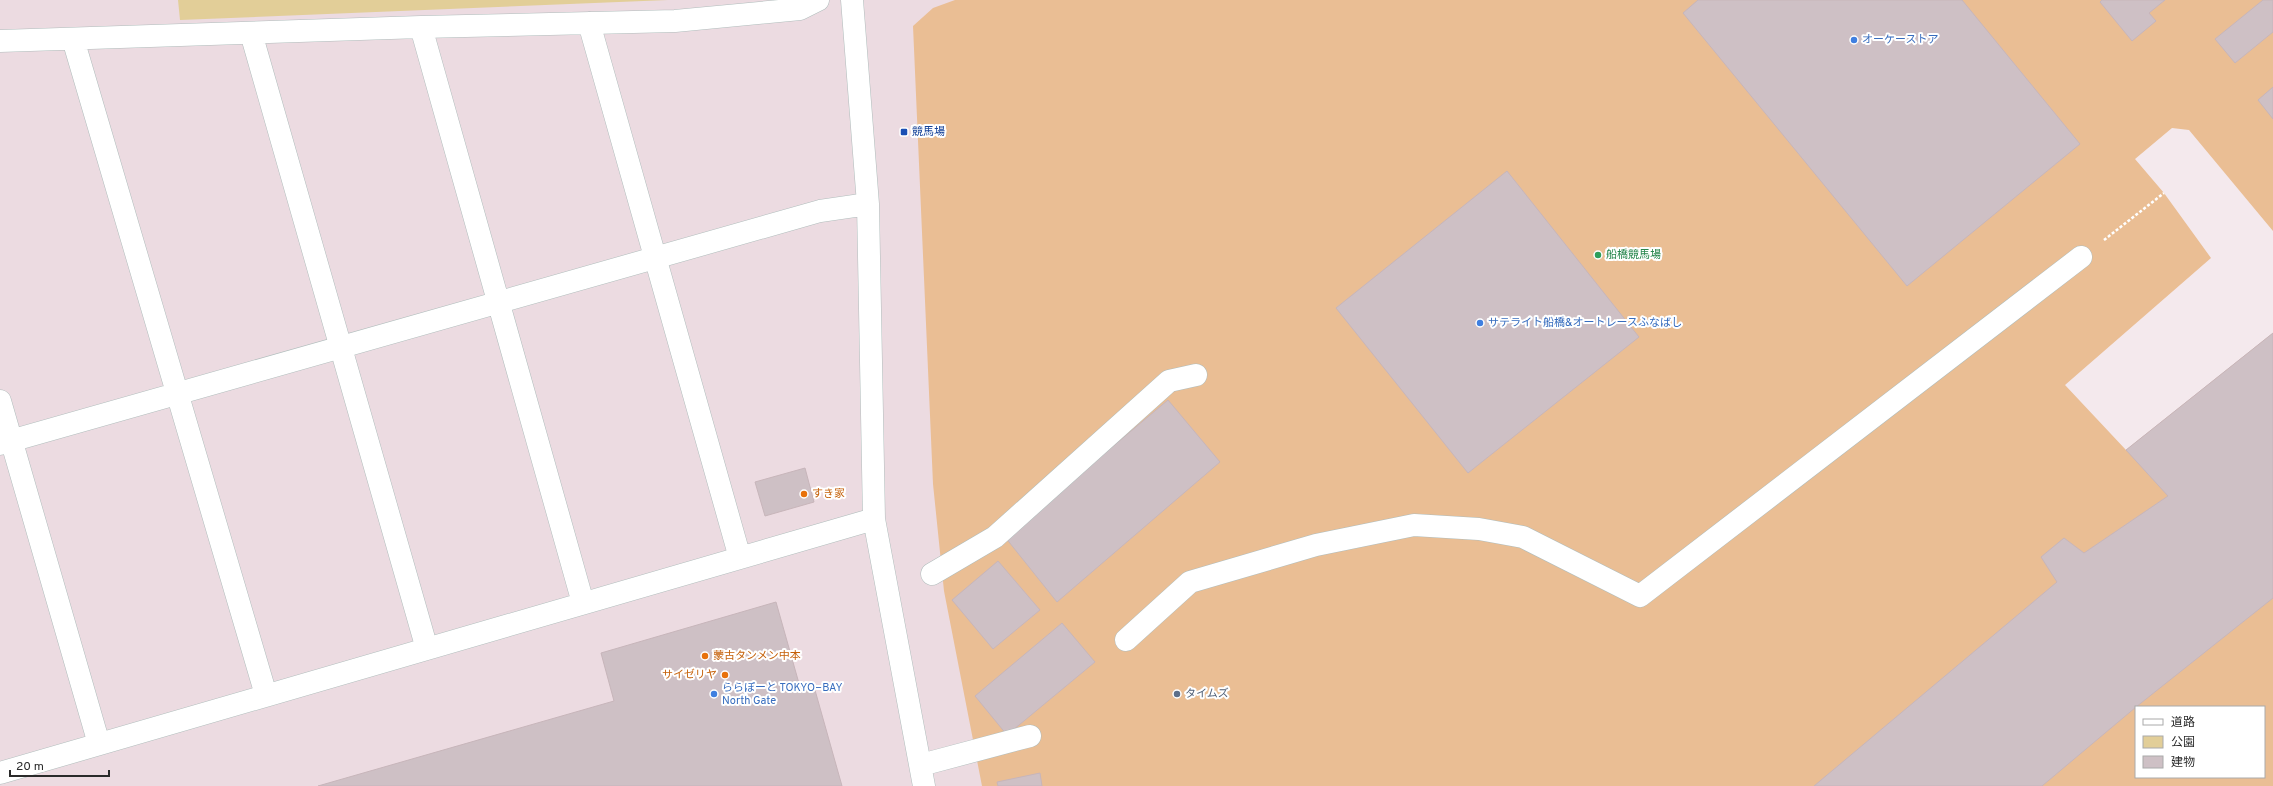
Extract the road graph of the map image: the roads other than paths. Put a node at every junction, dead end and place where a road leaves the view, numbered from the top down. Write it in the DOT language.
graph roads {
  1 [pos="818,0"];
  2 [pos="852,0"];
  3 [pos="589,23"];
  4 [pos="421,27"];
  5 [pos="251,33"];
  6 [pos="73,39"];
  7 [pos="0,41"];
  8 [pos="868,204"];
  9 [pos="655,257"];
  10 [pos="2081,257"];
  11 [pos="498,302"];
  12 [pos="341,348"];
  13 [pos="1196,375"];
  14 [pos="177,394"];
  15 [pos="0,401"];
  16 [pos="6,442"];
  17 [pos="874,519"];
  18 [pos="740,558"];
  19 [pos="932,574"];
  20 [pos="583,603"];
  21 [pos="1126,640"];
  22 [pos="427,649"];
  23 [pos="266,695"];
  24 [pos="1030,736"];
  25 [pos="99,744"];
  26 [pos="0,773"];
  27 [pos="922,776"];
  1 -- 3 [label="street"];
  2 -- 8 [label="street"];
  3 -- 4 [label="street"];
  3 -- 9 [label="street"];
  4 -- 5 [label="street"];
  4 -- 11 [label="street"];
  5 -- 6 [label="street"];
  5 -- 12 [label="street"];
  6 -- 7 [label="street"];
  6 -- 14 [label="street"];
  8 -- 9 [label="street"];
  8 -- 17 [label="street"];
  9 -- 11 [label="street"];
  9 -- 18 [label="street"];
  10 -- 21 [label="street"];
  11 -- 12 [label="street"];
  11 -- 20 [label="street"];
  12 -- 14 [label="street"];
  12 -- 22 [label="street"];
  13 -- 19 [label="street"];
  14 -- 16 [label="street"];
  14 -- 23 [label="street"];
  15 -- 16 [label="street"];
  16 -- 25 [label="street"];
  17 -- 18 [label="street"];
  17 -- 27 [label="street"];
  18 -- 20 [label="street"];
  20 -- 22 [label="street"];
  22 -- 23 [label="street"];
  23 -- 25 [label="street"];
  24 -- 27 [label="street"];
  25 -- 26 [label="street"];
}
